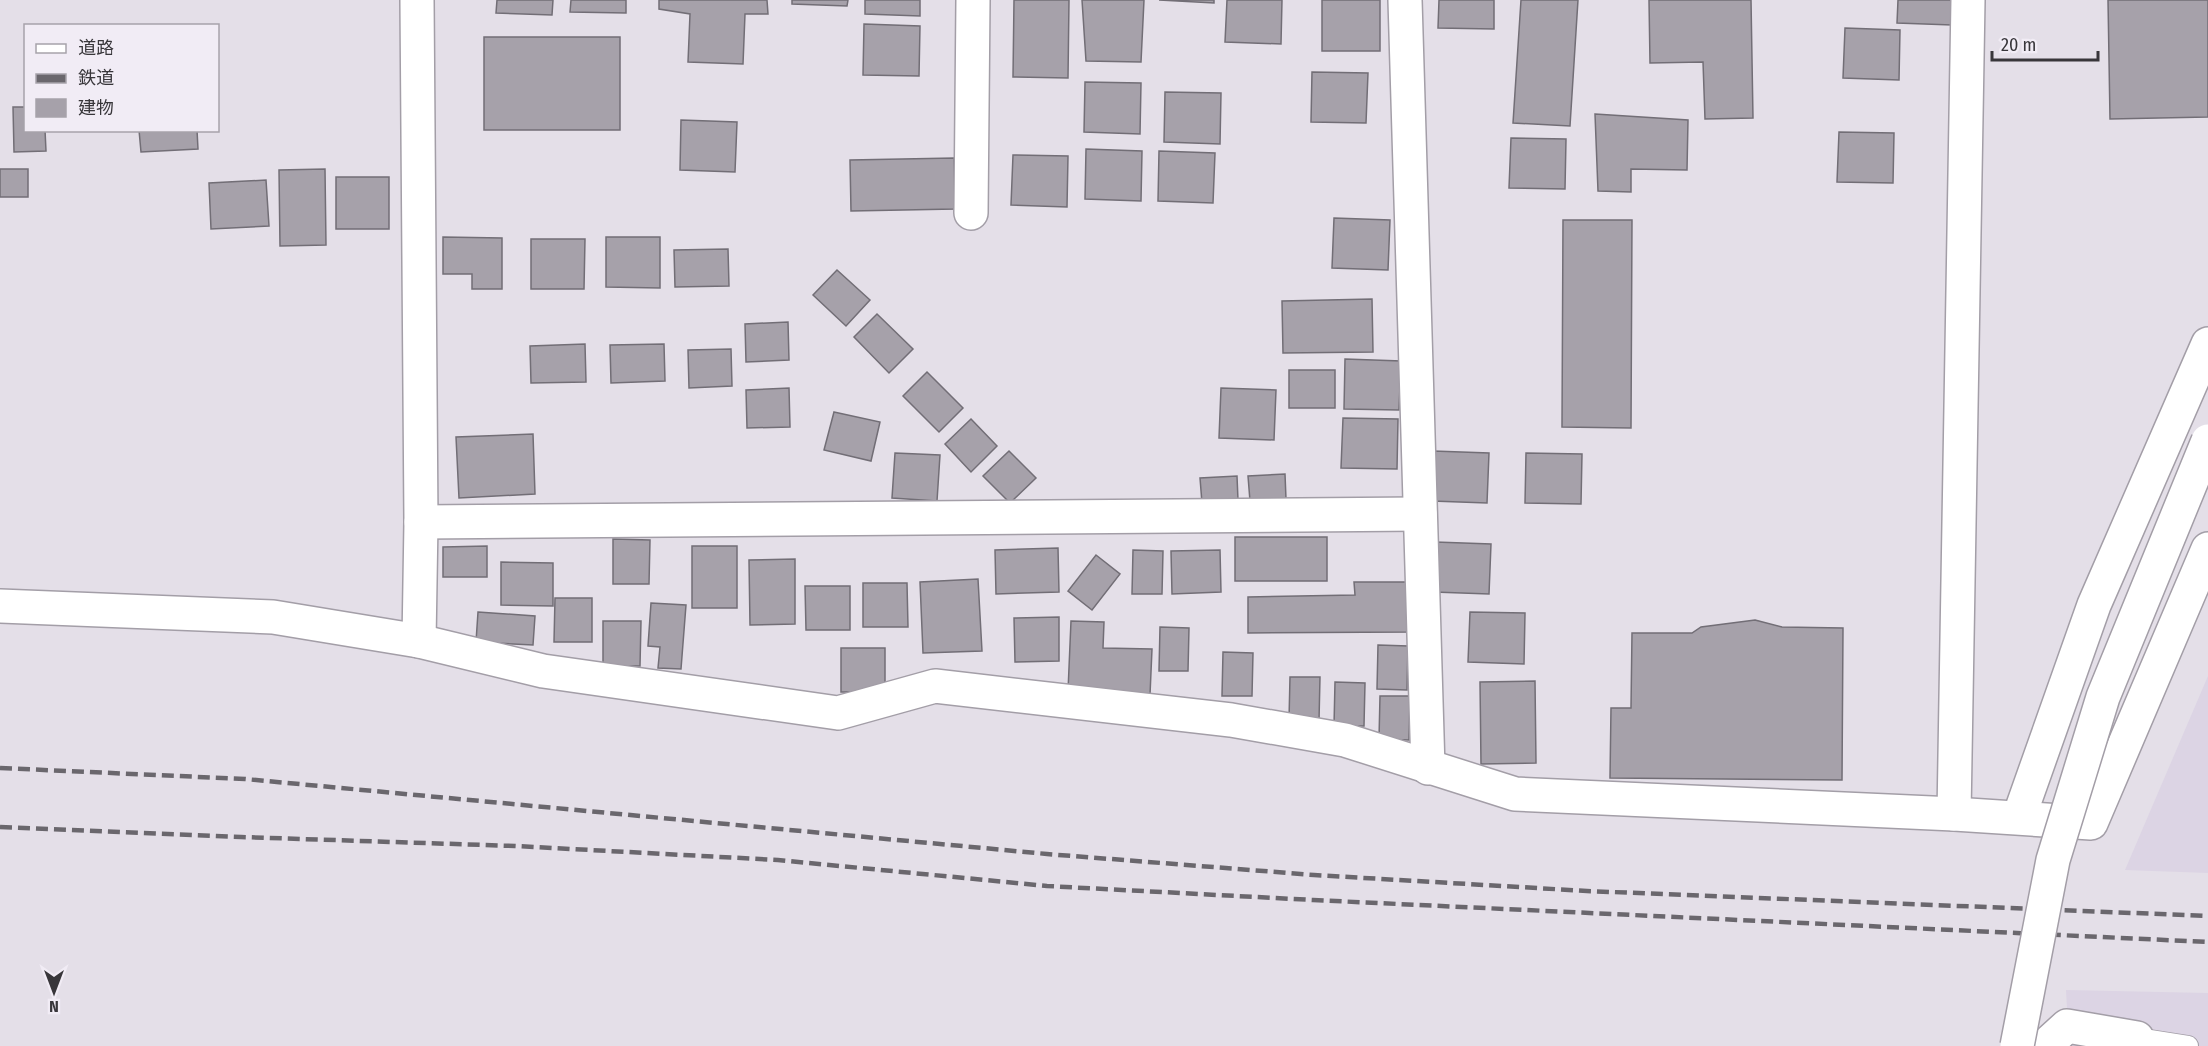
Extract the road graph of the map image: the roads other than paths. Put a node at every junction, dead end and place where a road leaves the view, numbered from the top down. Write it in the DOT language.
graph roads {
  1 [pos="417,0"];
  2 [pos="973,0"];
  3 [pos="1405,0"];
  4 [pos="1968,0"];
  5 [pos="971,213"];
  6 [pos="2208,344"];
  7 [pos="2208,441"];
  8 [pos="1420,514"];
  9 [pos="422,522"];
  10 [pos="2208,549"];
  11 [pos="0,606"];
  12 [pos="419,641"];
  13 [pos="1428,768"];
  14 [pos="1954,814"];
  15 [pos="2019,817"];
  16 [pos="2133,1042"];
  17 [pos="2017,1046"];
  18 [pos="2045,1046"];
  19 [pos="2188,1046"];
  1 -- 9 [label="street"];
  2 -- 5 [label="street"];
  3 -- 8 [label="street"];
  4 -- 14 [label="street"];
  6 -- 15 [label="street"];
  7 -- 17 [label="street, bridge"];
  8 -- 9 [label="street"];
  8 -- 13 [label="street"];
  9 -- 12 [label="street"];
  10 -- 15 [label="street"];
  11 -- 12 [label="street"];
  12 -- 13 [label="street"];
  13 -- 14 [label="street"];
  14 -- 15 [label="street"];
  16 -- 18 [label="street"];
  16 -- 19 [label="lane"];
}
